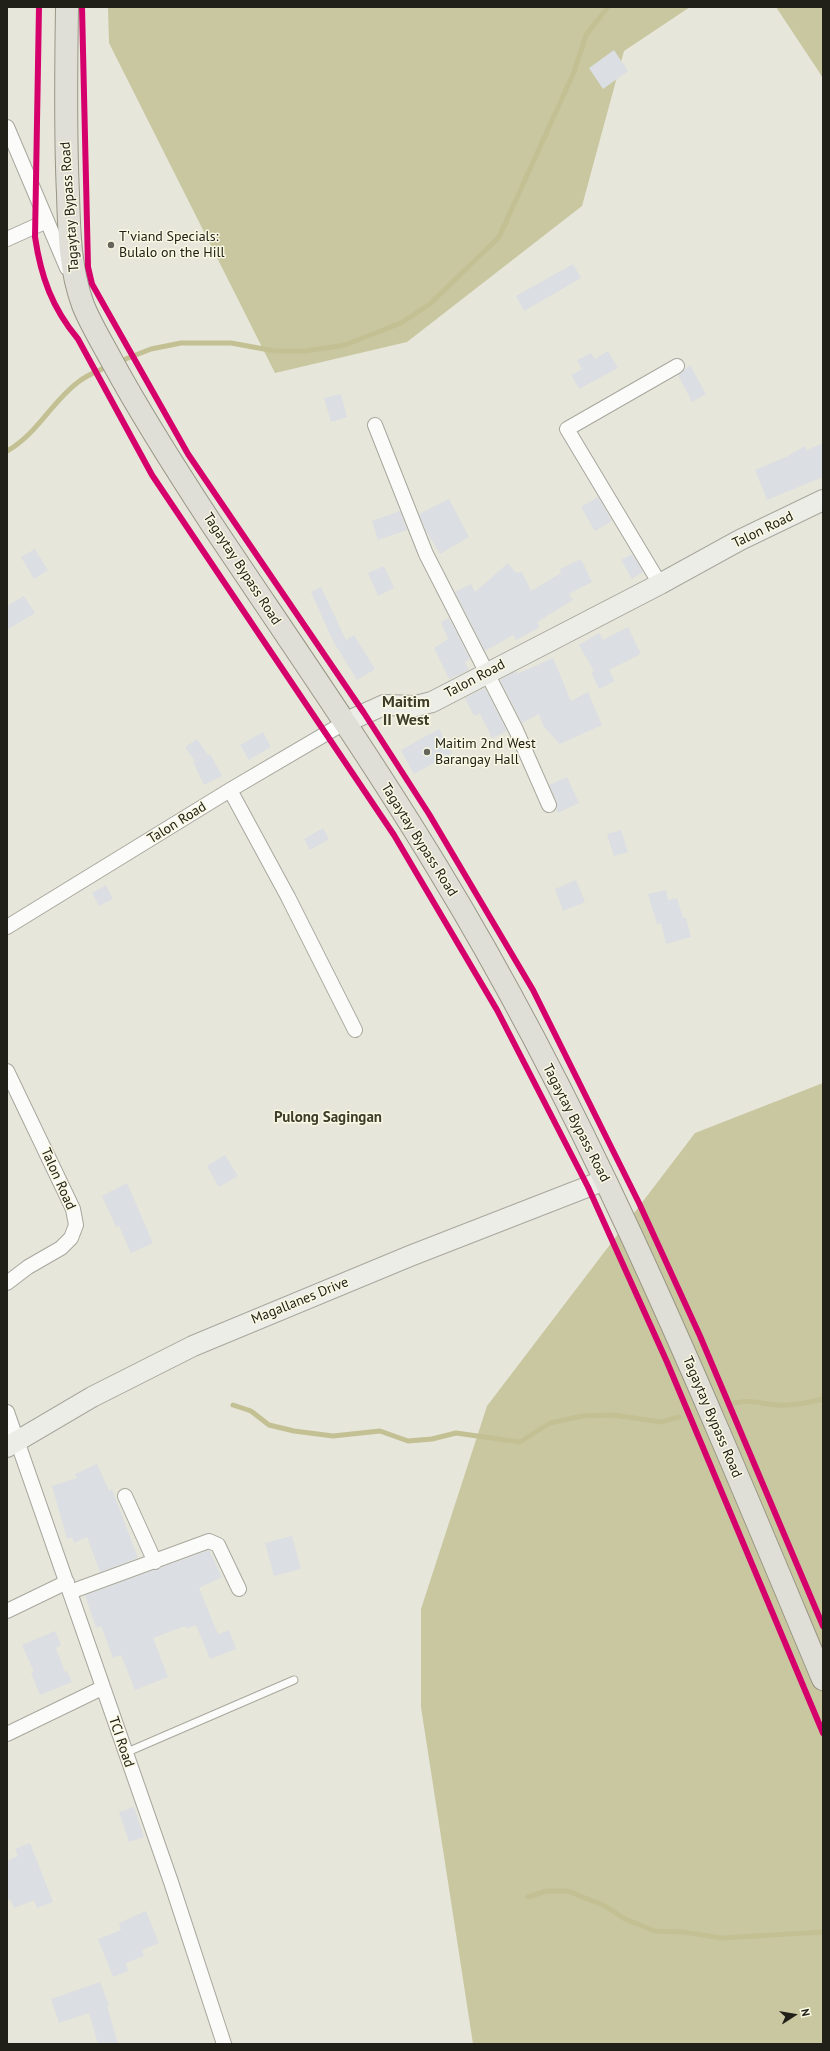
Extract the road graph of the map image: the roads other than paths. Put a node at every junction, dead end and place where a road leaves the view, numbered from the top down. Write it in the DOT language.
graph roads {
  1 [pos="67,7"];
  2 [pos="7,127"];
  3 [pos="47,221"];
  4 [pos="7,239"];
  5 [pos="84,308"];
  6 [pos="677,366"];
  7 [pos="376,425"];
  8 [pos="823,500"];
  9 [pos="660,584"];
  10 [pos="486,673"];
  11 [pos="344,723"];
  12 [pos="230,790"];
  13 [pos="549,805"];
  14 [pos="7,927"];
  15 [pos="355,1030"];
  16 [pos="7,1071"];
  17 [pos="606,1180"];
  18 [pos="7,1283"];
  19 [pos="7,1412"];
  20 [pos="12,1444"];
  21 [pos="125,1496"];
  22 [pos="155,1562"];
  23 [pos="69,1587"];
  24 [pos="239,1589"];
  25 [pos="7,1611"];
  26 [pos="823,1679"];
  27 [pos="294,1680"];
  28 [pos="102,1688"];
  29 [pos="7,1734"];
  30 [pos="125,1753"];
  31 [pos="224,2044"];
  1 -- 5 [label="main road, Tagaytay Bypass Road"];
  2 -- 3 [label="street"];
  3 -- 4 [label="street"];
  3 -- 5 [label="street"];
  5 -- 11 [label="main road, Tagaytay Bypass Road"];
  6 -- 9 [label="street"];
  7 -- 10 [label="street"];
  8 -- 9 [label="street, Talon Road"];
  9 -- 10 [label="street, Talon Road"];
  10 -- 11 [label="street, Talon Road"];
  10 -- 13 [label="street"];
  11 -- 12 [label="street, Talon Road"];
  11 -- 17 [label="main road, Tagaytay Bypass Road"];
  12 -- 14 [label="street, Talon Road"];
  12 -- 15 [label="street"];
  16 -- 18 [label="street, Talon Road"];
  17 -- 20 [label="street, Magallanes Drive"];
  17 -- 26 [label="main road, Tagaytay Bypass Road"];
  19 -- 20 [label="street"];
  20 -- 23 [label="street, TCI Road"];
  21 -- 22 [label="street"];
  22 -- 23 [label="street"];
  22 -- 24 [label="street"];
  23 -- 25 [label="street"];
  23 -- 28 [label="street, TCI Road"];
  27 -- 30 [label="lane"];
  28 -- 29 [label="street"];
  28 -- 30 [label="street, TCI Road"];
  30 -- 31 [label="street, TCI Road"];
}
